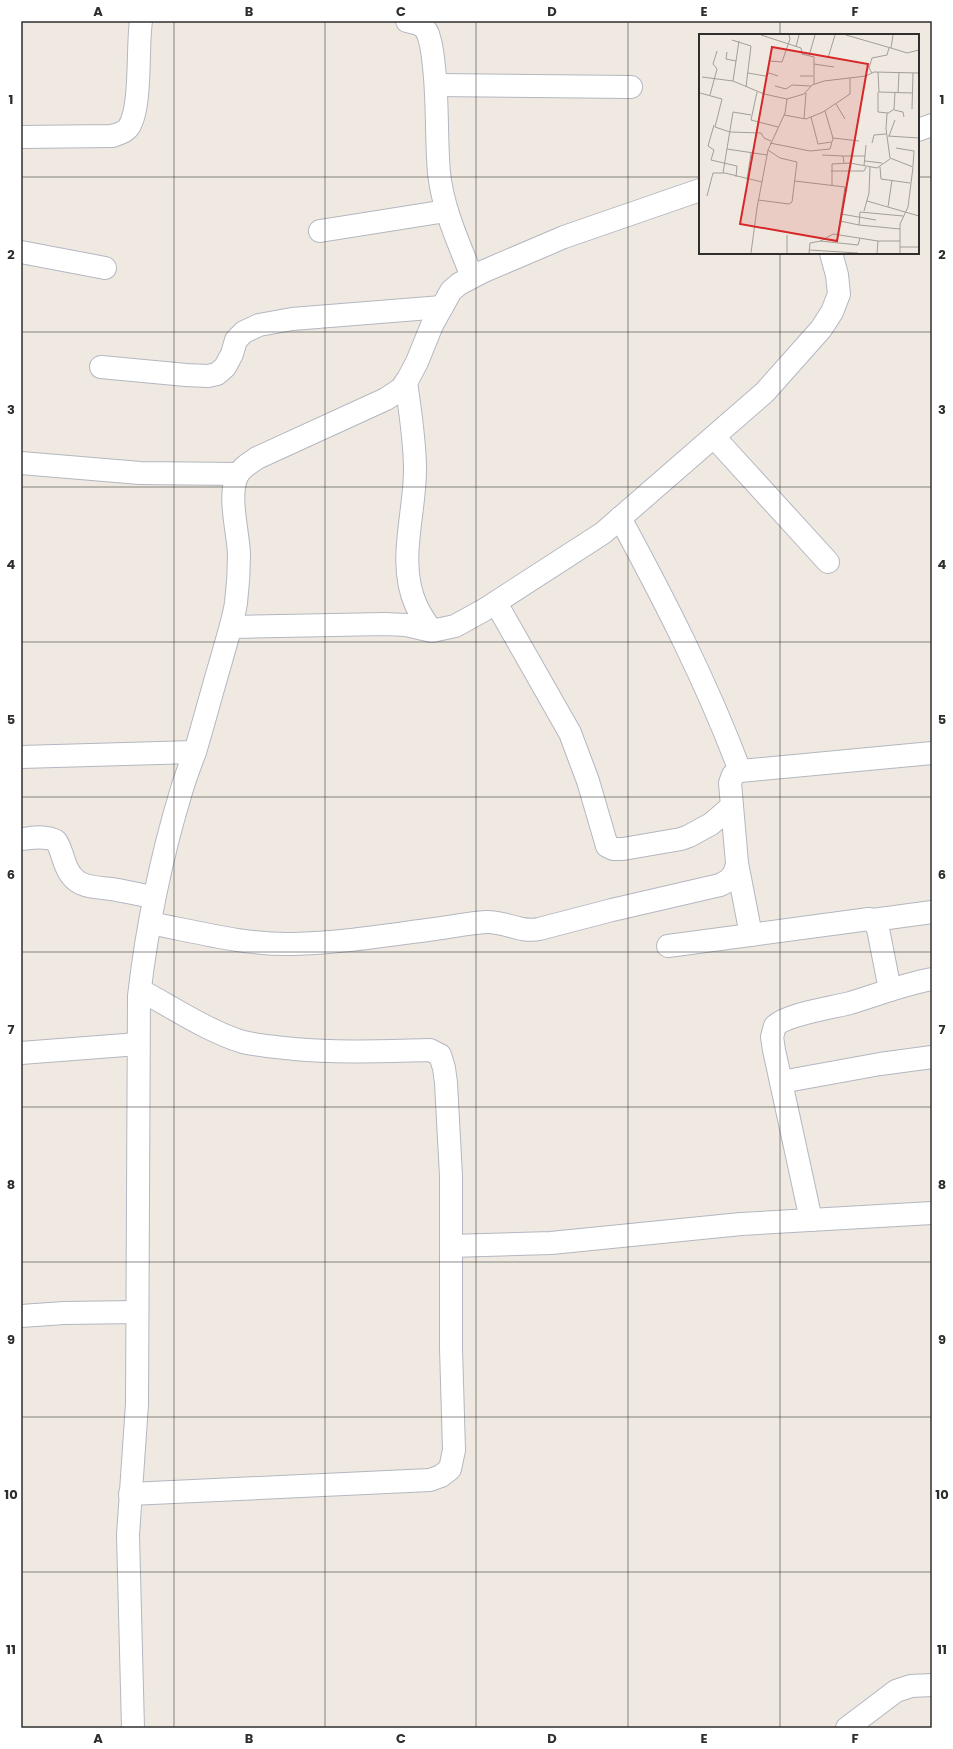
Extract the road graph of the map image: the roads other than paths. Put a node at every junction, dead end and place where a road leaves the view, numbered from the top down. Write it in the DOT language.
graph roads {
  1 [pos="141,21"];
  2 [pos="407,21"];
  3 [pos="436,85"];
  4 [pos="631,87"];
  5 [pos="932,125"];
  6 [pos="919,130"];
  7 [pos="21,137"];
  8 [pos="699,190"];
  9 [pos="446,210"];
  10 [pos="320,231"];
  11 [pos="21,252"];
  12 [pos="831,254"];
  13 [pos="105,268"];
  14 [pos="472,277"];
  15 [pos="442,307"];
  16 [pos="101,367"];
  17 [pos="406,382"];
  18 [pos="714,437"];
  19 [pos="21,463"];
  20 [pos="238,474"];
  21 [pos="620,518"];
  22 [pos="828,562"];
  23 [pos="496,603"];
  24 [pos="230,627"];
  25 [pos="432,631"];
  26 [pos="194,752"];
  27 [pos="932,753"];
  28 [pos="21,756"];
  29 [pos="740,771"];
  30 [pos="732,806"];
  31 [pos="21,839"];
  32 [pos="738,863"];
  33 [pos="154,897"];
  34 [pos="932,912"];
  35 [pos="873,920"];
  36 [pos="150,923"];
  37 [pos="751,935"];
  38 [pos="668,946"];
  39 [pos="932,979"];
  40 [pos="140,990"];
  41 [pos="890,990"];
  42 [pos="138,1044"];
  43 [pos="21,1053"];
  44 [pos="932,1057"];
  45 [pos="781,1082"];
  46 [pos="932,1213"];
  47 [pos="811,1220"];
  48 [pos="451,1246"];
  49 [pos="137,1312"];
  50 [pos="21,1316"];
  51 [pos="130,1494"];
  52 [pos="932,1685"];
  53 [pos="133,1728"];
  54 [pos="847,1728"];
  1 -- 7 [label="street"];
  2 -- 3 [label="street"];
  3 -- 4 [label="street"];
  3 -- 9 [label="street"];
  5 -- 6 [label="street"];
  8 -- 14 [label="street"];
  9 -- 10 [label="street"];
  9 -- 14 [label="street"];
  11 -- 13 [label="street"];
  12 -- 18 [label="street"];
  14 -- 15 [label="street"];
  15 -- 16 [label="street"];
  15 -- 17 [label="street"];
  17 -- 20 [label="street"];
  17 -- 25 [label="street"];
  18 -- 21 [label="street"];
  18 -- 22 [label="street"];
  19 -- 20 [label="street"];
  20 -- 24 [label="street"];
  21 -- 23 [label="street"];
  21 -- 29 [label="street"];
  23 -- 25 [label="street"];
  23 -- 30 [label="street"];
  24 -- 25 [label="street"];
  24 -- 26 [label="street"];
  26 -- 28 [label="street"];
  26 -- 33 [label="street"];
  27 -- 29 [label="street"];
  29 -- 30 [label="street"];
  30 -- 32 [label="street"];
  31 -- 33 [label="street"];
  32 -- 36 [label="street"];
  32 -- 37 [label="street"];
  33 -- 36 [label="street"];
  34 -- 35 [label="street"];
  35 -- 37 [label="street"];
  35 -- 41 [label="street"];
  36 -- 40 [label="street"];
  37 -- 38 [label="street"];
  39 -- 41 [label="street"];
  40 -- 42 [label="street"];
  40 -- 48 [label="street"];
  41 -- 45 [label="street"];
  42 -- 43 [label="street"];
  42 -- 49 [label="street"];
  44 -- 45 [label="street"];
  45 -- 47 [label="street"];
  46 -- 47 [label="street"];
  47 -- 48 [label="street"];
  48 -- 51 [label="street"];
  49 -- 50 [label="street"];
  49 -- 51 [label="street"];
  51 -- 53 [label="street"];
  52 -- 54 [label="street"];
}
